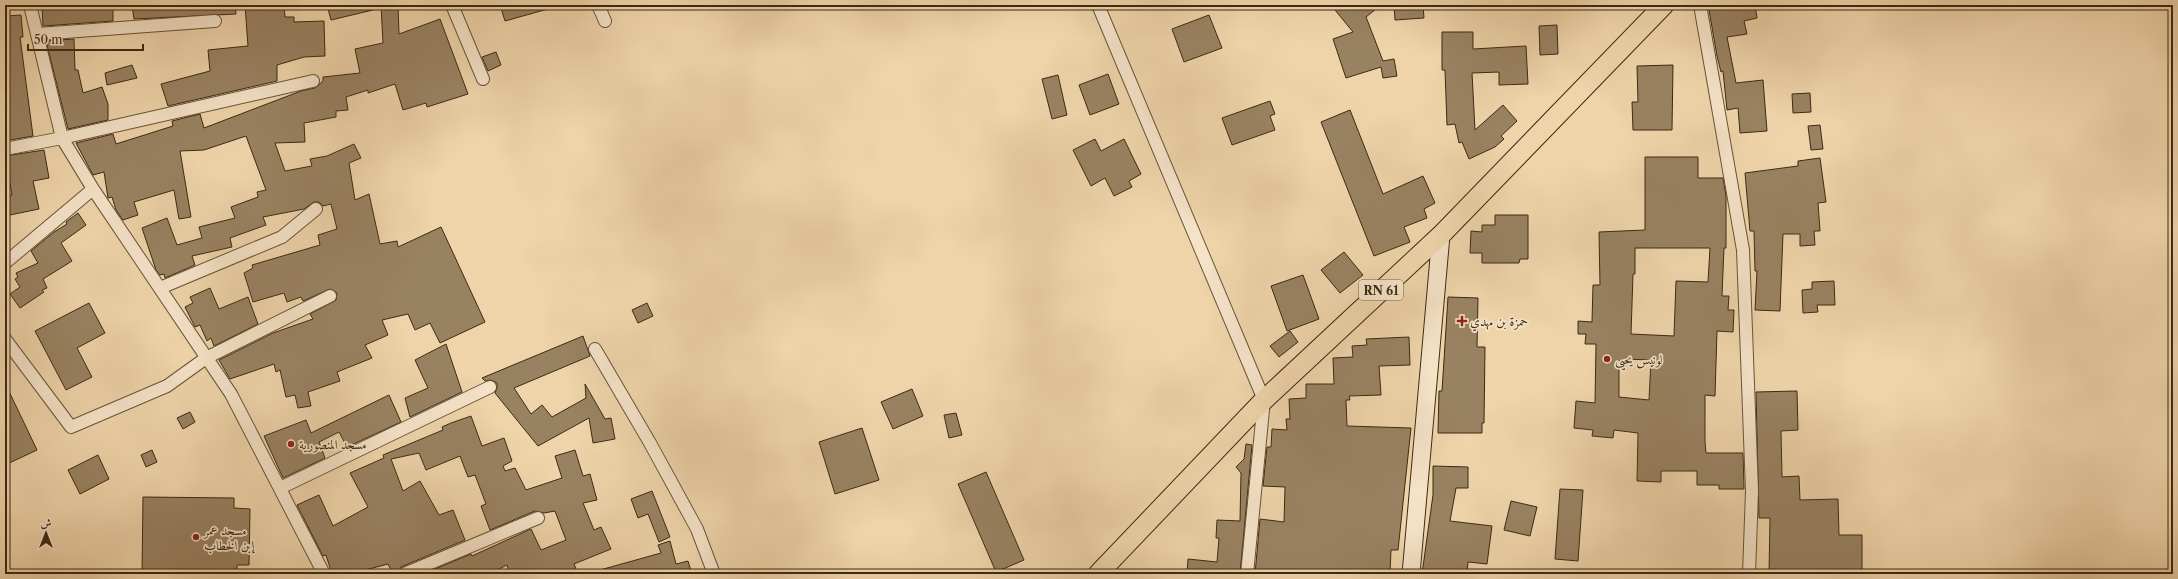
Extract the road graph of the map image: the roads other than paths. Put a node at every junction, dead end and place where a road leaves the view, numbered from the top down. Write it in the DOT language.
graph roads {
  1 [pos="30,5"];
  2 [pos="452,5"];
  3 [pos="598,5"];
  4 [pos="1098,5"];
  5 [pos="1664,5"];
  6 [pos="1700,5"];
  7 [pos="215,21"];
  8 [pos="605,21"];
  9 [pos="38,34"];
  10 [pos="483,79"];
  11 [pos="313,81"];
  12 [pos="62,138"];
  13 [pos="5,149"];
  14 [pos="93,189"];
  15 [pos="316,209"];
  16 [pos="1441,235"];
  17 [pos="5,262"];
  18 [pos="160,288"];
  19 [pos="330,296"];
  20 [pos="5,339"];
  21 [pos="595,349"];
  22 [pos="206,358"];
  23 [pos="490,387"];
  24 [pos="1264,400"];
  25 [pos="280,488"];
  26 [pos="538,518"];
  27 [pos="324,574"];
  28 [pos="404,574"];
  29 [pos="714,574"];
  30 [pos="1098,574"];
  31 [pos="1247,574"];
  32 [pos="1411,574"];
  33 [pos="1748,574"];
  1 -- 9 [label="street"];
  2 -- 10 [label="street"];
  3 -- 8 [label="street"];
  4 -- 24 [label="street"];
  5 -- 16 [label="main road, RN 61"];
  6 -- 33 [label="street"];
  7 -- 9 [label="street"];
  9 -- 12 [label="street"];
  11 -- 12 [label="street"];
  12 -- 13 [label="street"];
  12 -- 14 [label="street"];
  14 -- 17 [label="street"];
  14 -- 18 [label="street"];
  15 -- 18 [label="street"];
  16 -- 24 [label="main road, RN 61"];
  16 -- 32 [label="street"];
  18 -- 22 [label="street"];
  19 -- 22 [label="street"];
  20 -- 22 [label="street"];
  21 -- 29 [label="street"];
  22 -- 25 [label="street"];
  23 -- 25 [label="street"];
  24 -- 30 [label="main road, RN 61"];
  24 -- 31 [label="street"];
  25 -- 27 [label="street"];
  26 -- 28 [label="street"];
}
